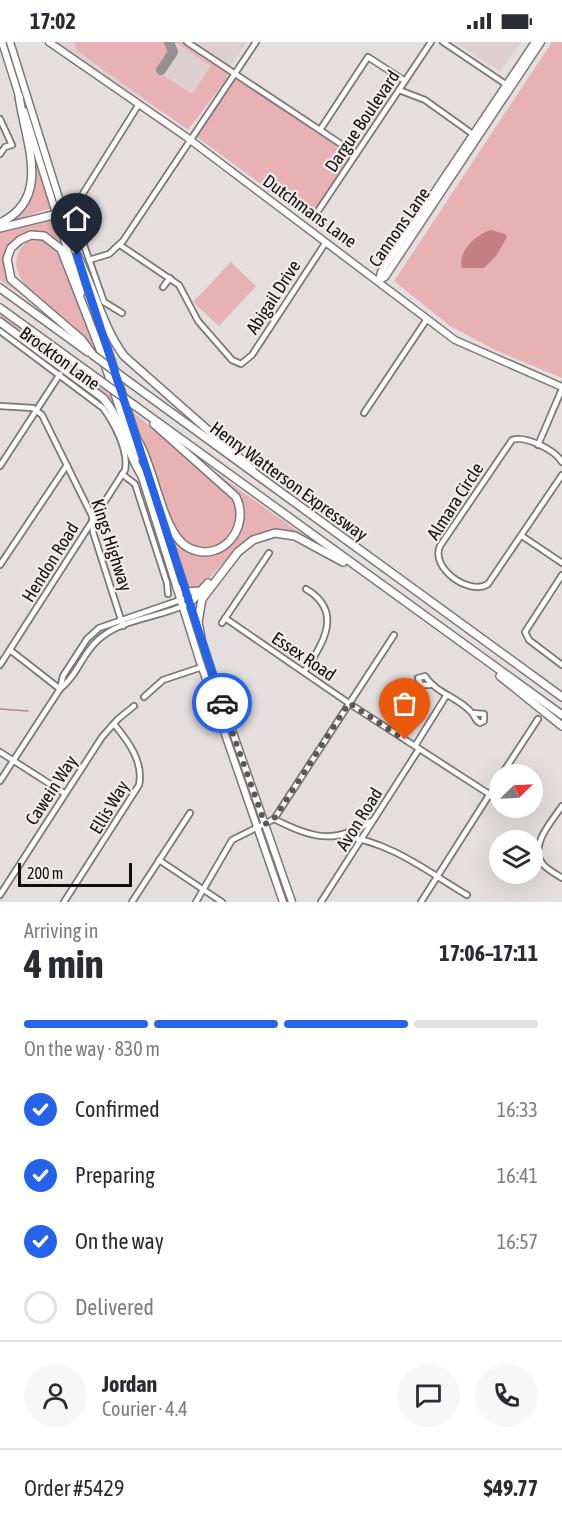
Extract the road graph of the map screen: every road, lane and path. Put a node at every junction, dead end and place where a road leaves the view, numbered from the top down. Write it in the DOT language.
graph roads {
  1 [pos="2,42"];
  2 [pos="10,42"];
  3 [pos="49,42"];
  4 [pos="187,42"];
  5 [pos="256,42"];
  6 [pos="431,42"];
  7 [pos="443,42"];
  8 [pos="535,42"];
  9 [pos="541,42"];
  10 [pos="235,73"];
  11 [pos="405,81"];
  12 [pos="509,86"];
  13 [pos="399,90"];
  14 [pos="19,96"];
  15 [pos="139,104"];
  16 [pos="0,119"];
  17 [pos="27,120"];
  18 [pos="320,130"];
  19 [pos="476,137"];
  20 [pos="190,140"];
  21 [pos="43,145"];
  22 [pos="0,154"];
  23 [pos="356,154"];
  24 [pos="316,214"];
  25 [pos="56,215"];
  26 [pos="0,223"];
  27 [pos="67,226"];
  28 [pos="0,228"];
  29 [pos="326,242"];
  30 [pos="120,245"];
  31 [pos="77,255"];
  32 [pos="89,260"];
  33 [pos="170,278"];
  34 [pos="379,280"];
  35 [pos="0,288"];
  36 [pos="164,288"];
  37 [pos="0,308"];
  38 [pos="122,313"];
  39 [pos="427,319"];
  40 [pos="0,322"];
  41 [pos="0,331"];
  42 [pos="93,355"];
  43 [pos="103,357"];
  44 [pos="60,375"];
  45 [pos="562,388"];
  46 [pos="0,406"];
  47 [pos="137,407"];
  48 [pos="37,411"];
  49 [pos="364,413"];
  50 [pos="138,441"];
  51 [pos="538,445"];
  52 [pos="562,462"];
  53 [pos="67,465"];
  54 [pos="0,466"];
  55 [pos="122,474"];
  56 [pos="562,475"];
  57 [pos="141,476"];
  58 [pos="276,491"];
  59 [pos="91,522"];
  60 [pos="522,536"];
  61 [pos="269,553"];
  62 [pos="562,563"];
  63 [pos="0,565"];
  64 [pos="222,570"];
  65 [pos="366,575"];
  66 [pos="562,575"];
  67 [pos="177,588"];
  68 [pos="306,589"];
  69 [pos="168,594"];
  70 [pos="185,600"];
  71 [pos="121,619"];
  72 [pos="123,626"];
  73 [pos="394,634"];
  74 [pos="201,638"];
  75 [pos="10,650"];
  76 [pos="470,651"];
  77 [pos="562,664"];
  78 [pos="0,665"];
  79 [pos="202,667"];
  80 [pos="304,672"];
  81 [pos="430,685"];
  82 [pos="60,689"];
  83 [pos="446,696"];
  84 [pos="144,697"];
  85 [pos="562,697"];
  86 [pos="349,703"];
  87 [pos="134,706"];
  88 [pos="472,713"];
  89 [pos="562,715"];
  90 [pos="538,719"];
  91 [pos="114,723"];
  92 [pos="562,726"];
  93 [pos="417,747"];
  94 [pos="0,752"];
  95 [pos="14,760"];
  96 [pos="509,764"];
  97 [pos="0,781"];
  98 [pos="64,793"];
  99 [pos="489,795"];
  100 [pos="562,806"];
  101 [pos="190,813"];
  102 [pos="274,819"];
  103 [pos="373,820"];
  104 [pos="265,824"];
  105 [pos="257,827"];
  106 [pos="342,836"];
  107 [pos="543,837"];
  108 [pos="362,839"];
  109 [pos="159,860"];
  110 [pos="543,864"];
  111 [pos="436,877"];
  112 [pos="562,878"];
  113 [pos="204,890"];
  114 [pos="0,895"];
  115 [pos="467,896"];
  116 [pos="64,902"];
  117 [pos="132,902"];
  118 [pos="196,902"];
  119 [pos="222,902"];
  120 [pos="283,902"];
  121 [pos="292,902"];
  122 [pos="321,902"];
  123 [pos="421,902"];
  1 -- 14 [label="main road"];
  2 -- 21 [label="main road"];
  3 -- 15 [label="main road, Dutchmans Lane"];
  4 -- 10 [label="street"];
  5 -- 10 [label="street"];
  6 -- 11 [label="street, Dargue Boulevard"];
  7 -- 12 [label="street"];
  8 -- 12 [label="main road, Cannons Lane"];
  9 -- 12 [label="main road, Cannons Lane"];
  10 -- 18 [label="street"];
  10 -- 20 [label="street"];
  11 -- 13 [label="street, Dargue Boulevard"];
  11 -- 18 [label="street"];
  12 -- 19 [label="main road, Cannons Lane"];
  13 -- 19 [label="street"];
  13 -- 23 [label="street, Dargue Boulevard"];
  14 -- 17 [label="main road"];
  14 -- 26 [label="highway"];
  15 -- 20 [label="main road, Dutchmans Lane"];
  15 -- 32 [label="street"];
  16 -- 22 [label="street"];
  17 -- 21 [label="main road"];
  17 -- 25 [label="main road"];
  18 -- 23 [label="street"];
  19 -- 34 [label="main road, Cannons Lane"];
  20 -- 29 [label="main road, Dutchmans Lane"];
  20 -- 30 [label="street"];
  21 -- 27 [label="main road"];
  23 -- 24 [label="street, Dargue Boulevard"];
  25 -- 27 [label="highway"];
  25 -- 28 [label="highway"];
  25 -- 43 [label="main road"];
  27 -- 31 [label="main road"];
  29 -- 33 [label="street, Abigail Drive"];
  29 -- 34 [label="main road, Dutchmans Lane"];
  30 -- 32 [label="street"];
  30 -- 33 [label="street"];
  31 -- 50 [label="main road"];
  31 -- 58 [label="highway"];
  32 -- 38 [label="street"];
  33 -- 36 [label="street"];
  34 -- 39 [label="main road, Dutchmans Lane"];
  35 -- 42 [label="highway, Henry Watterson Expressway"];
  37 -- 47 [label="highway, Henry Watterson Expressway, bridge"];
  39 -- 45 [label="main road, Dutchmans Lane"];
  39 -- 49 [label="street"];
  40 -- 57 [label="highway"];
  41 -- 44 [label="street, Brockton Lane"];
  42 -- 43 [label="highway"];
  42 -- 58 [label="highway, Henry Watterson Expressway, bridge"];
  43 -- 57 [label="main road"];
  44 -- 48 [label="street"];
  44 -- 55 [label="street, Brockton Lane"];
  45 -- 51 [label="street"];
  46 -- 48 [label="street"];
  47 -- 50 [label="highway"];
  47 -- 65 [label="highway, Henry Watterson Expressway"];
  48 -- 53 [label="street, Kings Highway"];
  48 -- 54 [label="street"];
  50 -- 70 [label="main road"];
  51 -- 52 [label="street, Almara Circle"];
  51 -- 60 [label="street, Almara Circle"];
  53 -- 59 [label="street, Kings Highway"];
  53 -- 63 [label="street"];
  55 -- 59 [label="street, Hendon Road"];
  55 -- 69 [label="street"];
  56 -- 60 [label="street, Almara Circle"];
  57 -- 67 [label="main road"];
  58 -- 85 [label="highway, Henry Watterson Expressway"];
  59 -- 71 [label="street, Kings Highway"];
  59 -- 75 [label="street, Hendon Road"];
  60 -- 62 [label="street"];
  61 -- 80 [label="street, Essex Road"];
  64 -- 65 [label="highway"];
  64 -- 70 [label="highway"];
  64 -- 74 [label="highway"];
  65 -- 76 [label="highway, Henry Watterson Expressway"];
  66 -- 77 [label="street"];
  67 -- 70 [label="highway"];
  68 -- 80 [label="street"];
  70 -- 71 [label="street"];
  70 -- 72 [label="street"];
  70 -- 74 [label="main road"];
  70 -- 79 [label="main road"];
  71 -- 72 [label="street, Kings Highway"];
  71 -- 82 [label="street"];
  72 -- 82 [label="street"];
  73 -- 86 [label="street"];
  74 -- 104 [label="main road"];
  75 -- 78 [label="street, Hendon Road"];
  75 -- 82 [label="street"];
  76 -- 89 [label="highway, Henry Watterson Expressway"];
  76 -- 92 [label="highway"];
  79 -- 84 [label="street"];
  79 -- 105 [label="main road"];
  80 -- 86 [label="street, Essex Road"];
  81 -- 83 [label="street"];
  82 -- 95 [label="street"];
  83 -- 88 [label="street"];
  83 -- 93 [label="street, Avon Road"];
  86 -- 93 [label="street, Essex Road"];
  86 -- 102 [label="street"];
  87 -- 91 [label="street, Cawein Way"];
  90 -- 96 [label="street"];
  91 -- 98 [label="street, Cawein Way"];
  91 -- 116 [label="street, Ellis Way"];
  93 -- 99 [label="street, Essex Road"];
  93 -- 103 [label="street, Avon Road"];
  94 -- 95 [label="street"];
  95 -- 97 [label="street"];
  95 -- 98 [label="street"];
  98 -- 114 [label="street, Cawein Way"];
  99 -- 111 [label="street"];
  100 -- 107 [label="street"];
  101 -- 109 [label="street"];
  102 -- 104 [label="street"];
  102 -- 106 [label="street"];
  103 -- 106 [label="street"];
  103 -- 108 [label="street, Avon Road"];
  104 -- 105 [label="street"];
  104 -- 121 [label="main road"];
  105 -- 113 [label="street"];
  105 -- 120 [label="main road"];
  106 -- 108 [label="street"];
  108 -- 111 [label="street"];
  108 -- 122 [label="street, Avon Road"];
  109 -- 113 [label="street"];
  109 -- 117 [label="street"];
  110 -- 112 [label="street"];
  111 -- 115 [label="street"];
  111 -- 123 [label="street"];
  113 -- 118 [label="street"];
  113 -- 119 [label="street"];
}
